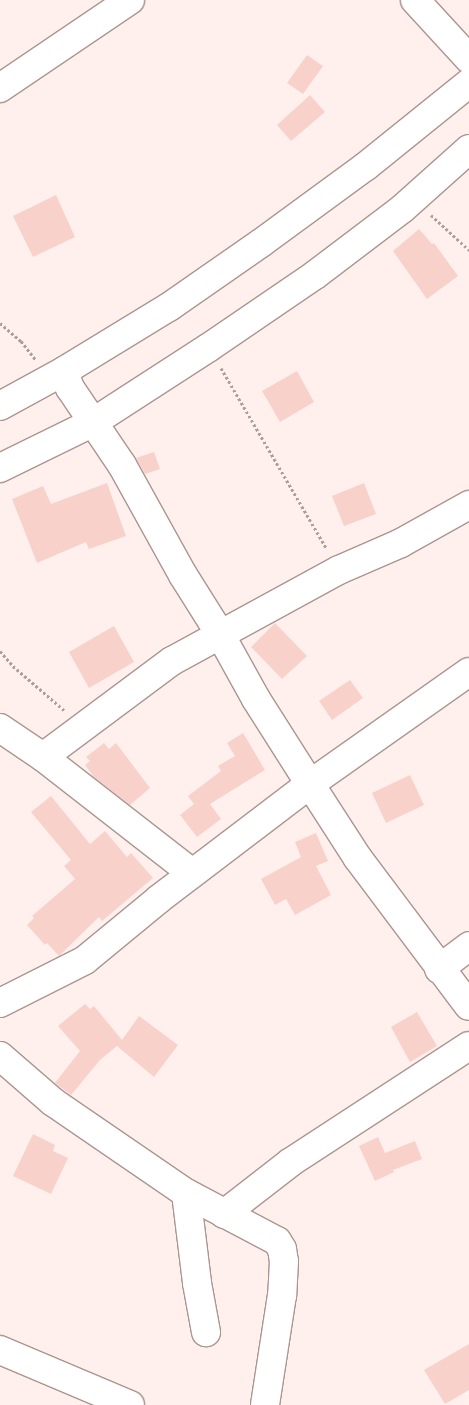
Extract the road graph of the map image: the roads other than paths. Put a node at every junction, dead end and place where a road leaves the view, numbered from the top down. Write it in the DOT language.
graph roads {
  1 [pos="130,0"];
  2 [pos="415,0"];
  3 [pos="469,59"];
  4 [pos="469,83"];
  5 [pos="0,88"];
  6 [pos="469,149"];
  7 [pos="55,375"];
  8 [pos="0,406"];
  9 [pos="92,423"];
  10 [pos="0,468"];
  11 [pos="469,505"];
  12 [pos="220,634"];
  13 [pos="469,672"];
  14 [pos="0,728"];
  15 [pos="42,757"];
  16 [pos="310,784"];
  17 [pos="192,873"];
  18 [pos="469,946"];
  19 [pos="440,969"];
  20 [pos="0,1003"];
  21 [pos="469,1006"];
  22 [pos="469,1046"];
  23 [pos="0,1056"];
  24 [pos="186,1193"];
  25 [pos="224,1214"];
  26 [pos="206,1332"];
  27 [pos="0,1350"];
  28 [pos="130,1405"];
  29 [pos="265,1405"];
  1 -- 5 [label="street"];
  2 -- 3 [label="street"];
  4 -- 7 [label="street"];
  6 -- 9 [label="street"];
  7 -- 8 [label="street"];
  7 -- 9 [label="street"];
  9 -- 10 [label="street"];
  9 -- 12 [label="street"];
  11 -- 12 [label="street"];
  12 -- 15 [label="street"];
  12 -- 16 [label="street"];
  13 -- 16 [label="street"];
  14 -- 15 [label="street"];
  15 -- 17 [label="street"];
  16 -- 17 [label="street"];
  16 -- 19 [label="street"];
  17 -- 20 [label="street"];
  18 -- 19 [label="street"];
  19 -- 21 [label="street"];
  22 -- 25 [label="street"];
  23 -- 24 [label="street"];
  24 -- 25 [label="street"];
  24 -- 26 [label="street"];
  25 -- 29 [label="street"];
  27 -- 28 [label="street"];
}
